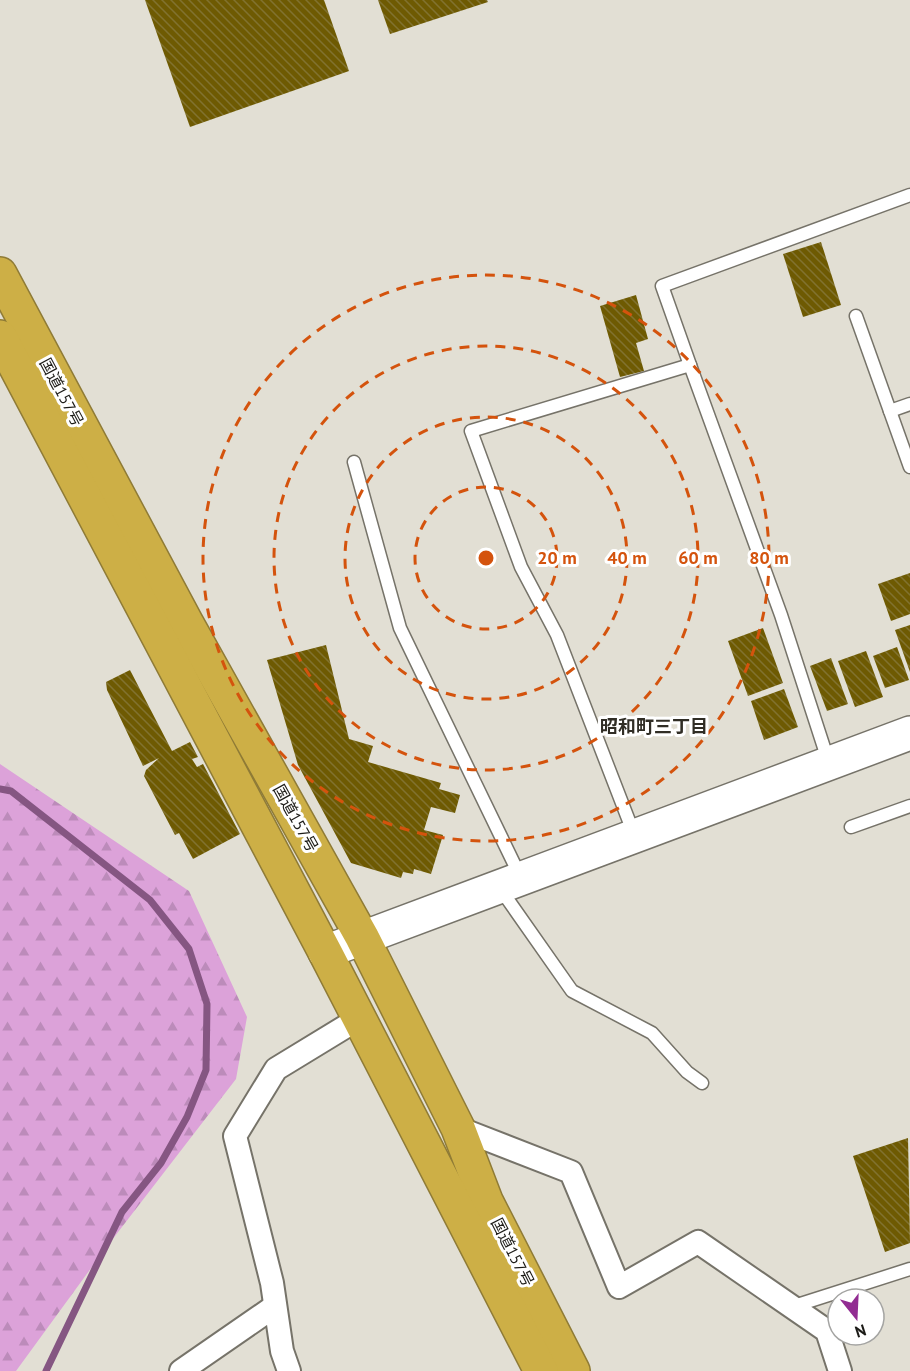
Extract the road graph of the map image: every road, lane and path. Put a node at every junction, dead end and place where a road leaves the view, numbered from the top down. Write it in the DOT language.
graph roads {
  1 [pos="910,195"];
  2 [pos="0,274"];
  3 [pos="856,316"];
  4 [pos="0,337"];
  5 [pos="690,365"];
  6 [pos="910,404"];
  7 [pos="890,411"];
  8 [pos="354,462"];
  9 [pos="910,467"];
  10 [pos="910,733"];
  11 [pos="830,763"];
  12 [pos="910,806"];
  13 [pos="850,827"];
  14 [pos="634,834"];
  15 [pos="509,882"];
  16 [pos="362,938"];
  17 [pos="325,952"];
  18 [pos="358,1019"];
  19 [pos="702,1083"];
  20 [pos="458,1128"];
  21 [pos="910,1269"];
  22 [pos="275,1306"];
  23 [pos="790,1307"];
  24 [pos="180,1371"];
  25 [pos="289,1371"];
  26 [pos="541,1371"];
  27 [pos="573,1371"];
  28 [pos="840,1371"];
  1 -- 5 [label="lane"];
  2 -- 16 [label="highway, 国道157号"];
  3 -- 7 [label="lane"];
  4 -- 17 [label="highway, 国道157号"];
  5 -- 11 [label="lane"];
  5 -- 14 [label="lane"];
  6 -- 7 [label="lane"];
  7 -- 9 [label="lane"];
  8 -- 15 [label="lane"];
  10 -- 11 [label="street"];
  11 -- 14 [label="street"];
  12 -- 13 [label="lane"];
  14 -- 15 [label="street"];
  15 -- 16 [label="street"];
  15 -- 19 [label="lane"];
  16 -- 17 [label="street"];
  16 -- 20 [label="highway, 国道157号"];
  17 -- 18 [label="highway, 国道157号"];
  18 -- 22 [label="street"];
  18 -- 26 [label="highway, 国道157号"];
  20 -- 23 [label="street"];
  20 -- 27 [label="highway, 国道157号"];
  21 -- 23 [label="lane"];
  22 -- 24 [label="street"];
  22 -- 25 [label="street"];
  23 -- 28 [label="street"];
}
